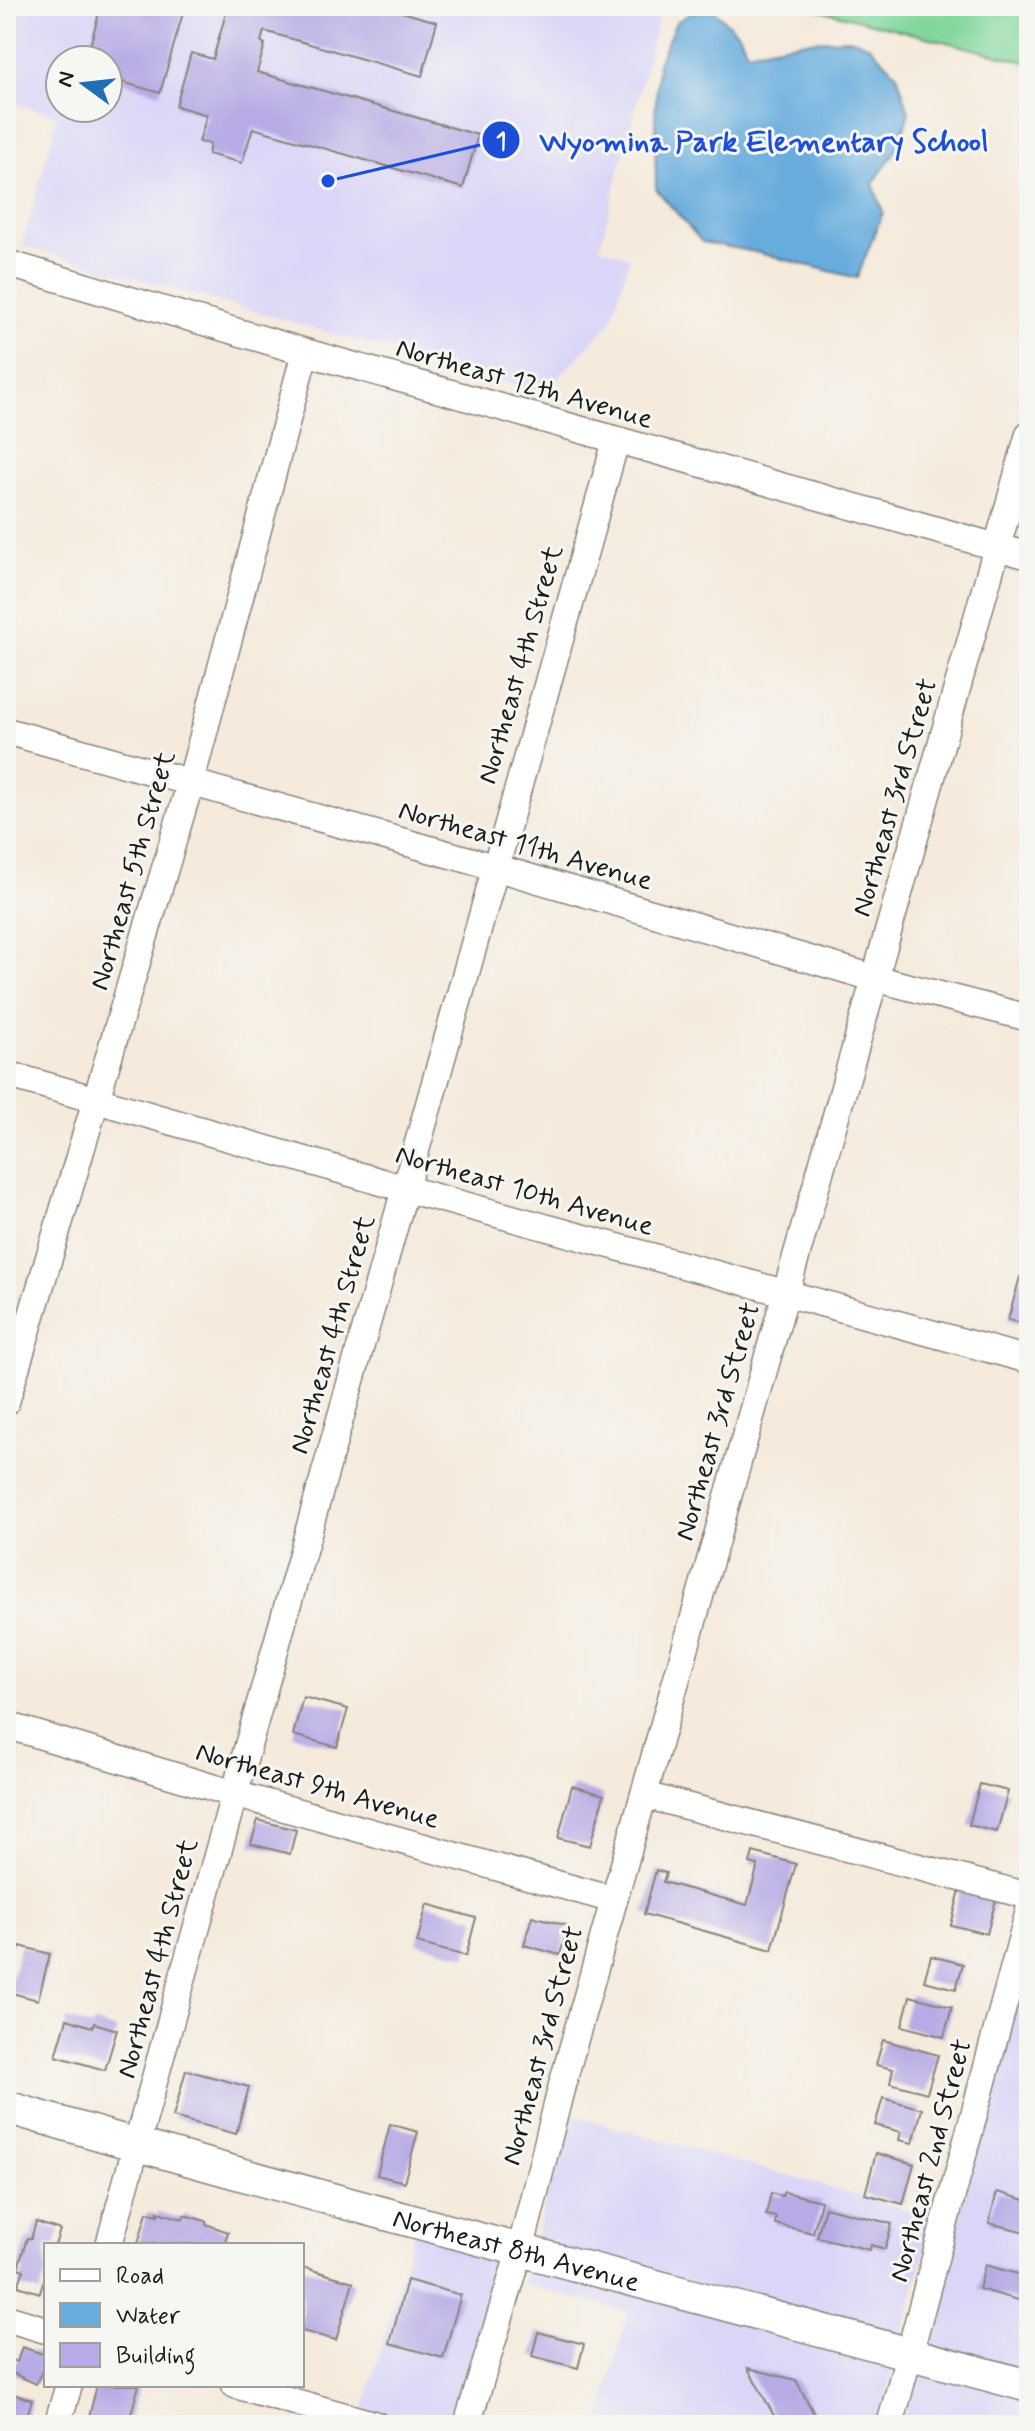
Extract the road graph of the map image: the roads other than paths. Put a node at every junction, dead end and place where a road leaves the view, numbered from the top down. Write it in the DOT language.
graph roads {
  1 [pos="6,263"];
  2 [pos="305,352"];
  3 [pos="1029,434"];
  4 [pos="616,441"];
  5 [pos="999,548"];
  6 [pos="1029,556"];
  7 [pos="6,731"];
  8 [pos="191,781"];
  9 [pos="494,867"];
  10 [pos="874,978"];
  11 [pos="1029,1018"];
  12 [pos="6,1074"];
  13 [pos="96,1100"];
  14 [pos="406,1189"];
  15 [pos="784,1294"];
  16 [pos="1029,1360"];
  17 [pos="6,1402"];
  18 [pos="6,1725"];
  19 [pos="234,1794"];
  20 [pos="644,1795"];
  21 [pos="1029,1896"];
  22 [pos="614,1900"];
  23 [pos="1029,1911"];
  24 [pos="6,2107"];
  25 [pos="137,2145"];
  26 [pos="110,2243"];
  27 [pos="520,2251"];
  28 [pos="6,2318"];
  29 [pos="44,2329"];
  30 [pos="910,2353"];
  31 [pos="1029,2386"];
  32 [pos="68,2387"];
  33 [pos="242,2387"];
  34 [pos="57,2425"];
  35 [pos="376,2425"];
  36 [pos="467,2425"];
  37 [pos="890,2425"];
  1 -- 2 [label="street, Northeast 12th Avenue"];
  2 -- 4 [label="street, Northeast 12th Avenue"];
  2 -- 8 [label="street, Northeast 5th Street"];
  3 -- 5 [label="street, Northeast 3rd Street"];
  4 -- 5 [label="street, Northeast 12th Avenue"];
  4 -- 9 [label="street, Northeast 4th Street"];
  5 -- 6 [label="street, Northeast 12th Avenue"];
  5 -- 10 [label="street, Northeast 3rd Street"];
  7 -- 8 [label="street, Northeast 11th Avenue"];
  8 -- 9 [label="street, Northeast 11th Avenue"];
  8 -- 13 [label="street, Northeast 5th Street"];
  9 -- 10 [label="street, Northeast 11th Avenue"];
  9 -- 14 [label="street, Northeast 4th Street"];
  10 -- 11 [label="street, Northeast 11th Avenue"];
  10 -- 15 [label="street, Northeast 3rd Street"];
  12 -- 13 [label="street, Northeast 10th Avenue"];
  13 -- 14 [label="street, Northeast 10th Avenue"];
  13 -- 17 [label="street, Northeast 5th Street"];
  14 -- 15 [label="street, Northeast 10th Avenue"];
  14 -- 19 [label="street, Northeast 4th Street"];
  15 -- 16 [label="street, Northeast 10th Avenue"];
  15 -- 20 [label="street, Northeast 3rd Street"];
  18 -- 19 [label="street, Northeast 9th Avenue"];
  19 -- 22 [label="street, Northeast 9th Avenue"];
  19 -- 25 [label="street, Northeast 4th Street"];
  20 -- 21 [label="street"];
  20 -- 22 [label="street, Northeast 3rd Street"];
  22 -- 27 [label="street, Northeast 3rd Street"];
  23 -- 30 [label="street, Northeast 2nd Street"];
  24 -- 25 [label="main road, Northeast 8th Avenue"];
  25 -- 26 [label="street, Northeast 4th Street"];
  25 -- 27 [label="main road, Northeast 8th Avenue"];
  27 -- 30 [label="main road, Northeast 8th Avenue"];
  27 -- 36 [label="street, Northeast 3rd Street"];
  28 -- 29 [label="street"];
  30 -- 31 [label="main road, Northeast 8th Avenue"];
  30 -- 37 [label="street, Northeast 2nd Street"];
  32 -- 34 [label="street"];
  33 -- 35 [label="street"];
}
